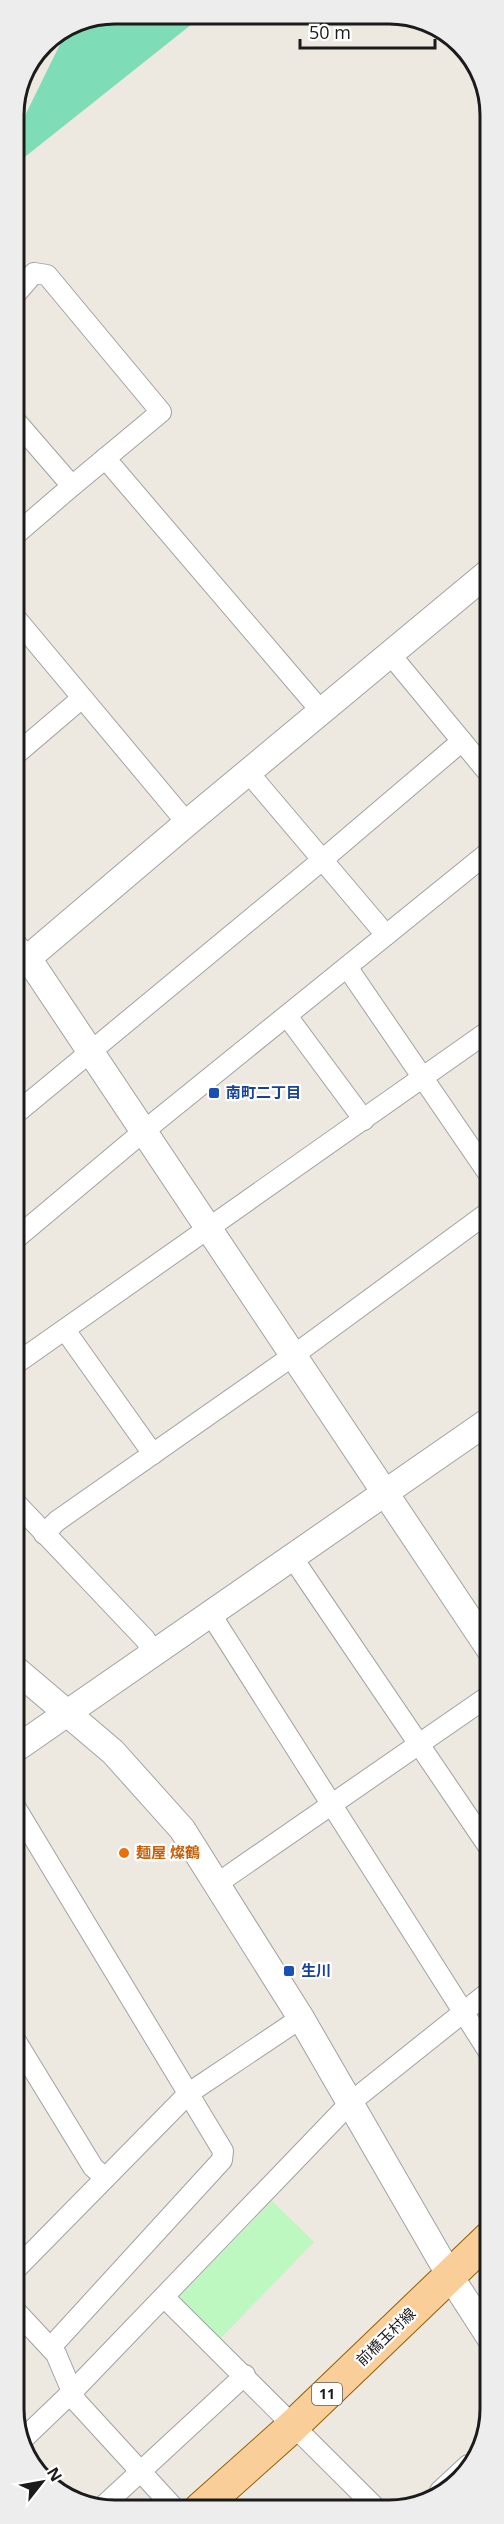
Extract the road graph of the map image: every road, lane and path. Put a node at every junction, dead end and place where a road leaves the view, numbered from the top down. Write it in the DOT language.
graph roads {
  1 [pos="24,284"];
  2 [pos="24,431"];
  3 [pos="105,458"];
  4 [pos="72,486"];
  5 [pos="24,527"];
  6 [pos="480,579"];
  7 [pos="24,628"];
  8 [pos="390,654"];
  9 [pos="82,698"];
  10 [pos="321,711"];
  11 [pos="462,741"];
  12 [pos="24,747"];
  13 [pos="480,763"];
  14 [pos="248,772"];
  15 [pos="187,823"];
  16 [pos="480,859"];
  17 [pos="321,861"];
  18 [pos="386,935"];
  19 [pos="24,952"];
  20 [pos="24,963"];
  21 [pos="347,967"];
  22 [pos="287,1016"];
  23 [pos="480,1037"];
  24 [pos="90,1051"];
  25 [pos="423,1078"];
  26 [pos="24,1107"];
  27 [pos="364,1120"];
  28 [pos="144,1131"];
  29 [pos="480,1161"];
  30 [pos="480,1218"];
  31 [pos="209,1229"];
  32 [pos="24,1232"];
  33 [pos="64,1330"];
  34 [pos="294,1355"];
  35 [pos="24,1358"];
  36 [pos="480,1427"];
  37 [pos="153,1454"];
  38 [pos="385,1492"];
  39 [pos="24,1512"];
  40 [pos="44,1534"];
  41 [pos="292,1557"];
  42 [pos="210,1613"];
  43 [pos="480,1635"];
  44 [pos="153,1652"];
  45 [pos="24,1676"];
  46 [pos="480,1702"];
  47 [pos="68,1711"];
  48 [pos="24,1743"];
  49 [pos="420,1743"];
  50 [pos="333,1804"];
  51 [pos="24,1821"];
  52 [pos="480,1834"];
  53 [pos="218,1883"];
  54 [pos="480,1999"];
  55 [pos="465,2012"];
  56 [pos="301,2018"];
  57 [pos="480,2037"];
  58 [pos="24,2054"];
  59 [pos="189,2093"];
  60 [pos="351,2102"];
  61 [pos="105,2178"];
  62 [pos="480,2247"];
  63 [pos="24,2261"];
  64 [pos="450,2276"];
  65 [pos="164,2296"];
  66 [pos="24,2319"];
  67 [pos="480,2322"];
  68 [pos="51,2347"];
  69 [pos="245,2375"];
  70 [pos="71,2393"];
  71 [pos="294,2425"];
  72 [pos="28,2434"];
  73 [pos="140,2472"];
  74 [pos="110,2499"];
  75 [pos="166,2500"];
  76 [pos="210,2500"];
  77 [pos="368,2500"];
  1 -- 3 [label="street"];
  2 -- 4 [label="street"];
  3 -- 4 [label="street"];
  3 -- 10 [label="street"];
  4 -- 5 [label="street"];
  6 -- 8 [label="street"];
  7 -- 9 [label="street"];
  8 -- 10 [label="street"];
  8 -- 11 [label="street"];
  9 -- 12 [label="street"];
  9 -- 15 [label="street"];
  10 -- 14 [label="street"];
  11 -- 13 [label="street"];
  11 -- 17 [label="street"];
  14 -- 15 [label="street"];
  14 -- 17 [label="street"];
  15 -- 19 [label="street"];
  16 -- 18 [label="street"];
  17 -- 18 [label="street"];
  17 -- 24 [label="street"];
  18 -- 21 [label="street"];
  20 -- 24 [label="street"];
  21 -- 22 [label="street"];
  21 -- 25 [label="street"];
  22 -- 27 [label="street"];
  22 -- 28 [label="street"];
  23 -- 25 [label="street"];
  24 -- 26 [label="street"];
  24 -- 28 [label="street"];
  25 -- 27 [label="street"];
  25 -- 29 [label="street"];
  27 -- 31 [label="street"];
  28 -- 31 [label="street"];
  28 -- 32 [label="street"];
  30 -- 34 [label="street"];
  31 -- 33 [label="street"];
  31 -- 34 [label="street"];
  33 -- 35 [label="street"];
  33 -- 37 [label="street"];
  34 -- 37 [label="street"];
  34 -- 38 [label="street"];
  36 -- 38 [label="street"];
  37 -- 40 [label="street"];
  38 -- 41 [label="street"];
  38 -- 43 [label="street"];
  39 -- 40 [label="street"];
  40 -- 44 [label="street"];
  41 -- 42 [label="street"];
  41 -- 49 [label="street"];
  42 -- 44 [label="street"];
  42 -- 50 [label="street"];
  44 -- 47 [label="street"];
  45 -- 47 [label="street"];
  46 -- 49 [label="street"];
  47 -- 48 [label="street"];
  47 -- 53 [label="street"];
  49 -- 50 [label="street"];
  49 -- 52 [label="street"];
  50 -- 53 [label="street"];
  50 -- 55 [label="street"];
  51 -- 59 [label="street"];
  53 -- 56 [label="street"];
  54 -- 55 [label="street"];
  55 -- 57 [label="street"];
  55 -- 60 [label="street"];
  56 -- 59 [label="street"];
  56 -- 60 [label="street"];
  58 -- 61 [label="street"];
  59 -- 61 [label="street"];
  59 -- 68 [label="street"];
  60 -- 64 [label="street"];
  60 -- 65 [label="street"];
  61 -- 63 [label="street"];
  62 -- 64 [label="main road, 前橋玉村線 / 11"];
  64 -- 67 [label="street"];
  64 -- 71 [label="main road, 前橋玉村線 / 11"];
  65 -- 69 [label="street"];
  65 -- 70 [label="street"];
  66 -- 68 [label="street"];
  68 -- 70 [label="street"];
  69 -- 71 [label="street"];
  69 -- 73 [label="street"];
  70 -- 72 [label="street"];
  70 -- 73 [label="street"];
  71 -- 76 [label="main road, 前橋玉村線 / 11"];
  71 -- 77 [label="street"];
  73 -- 74 [label="street"];
  73 -- 75 [label="street"];
}
